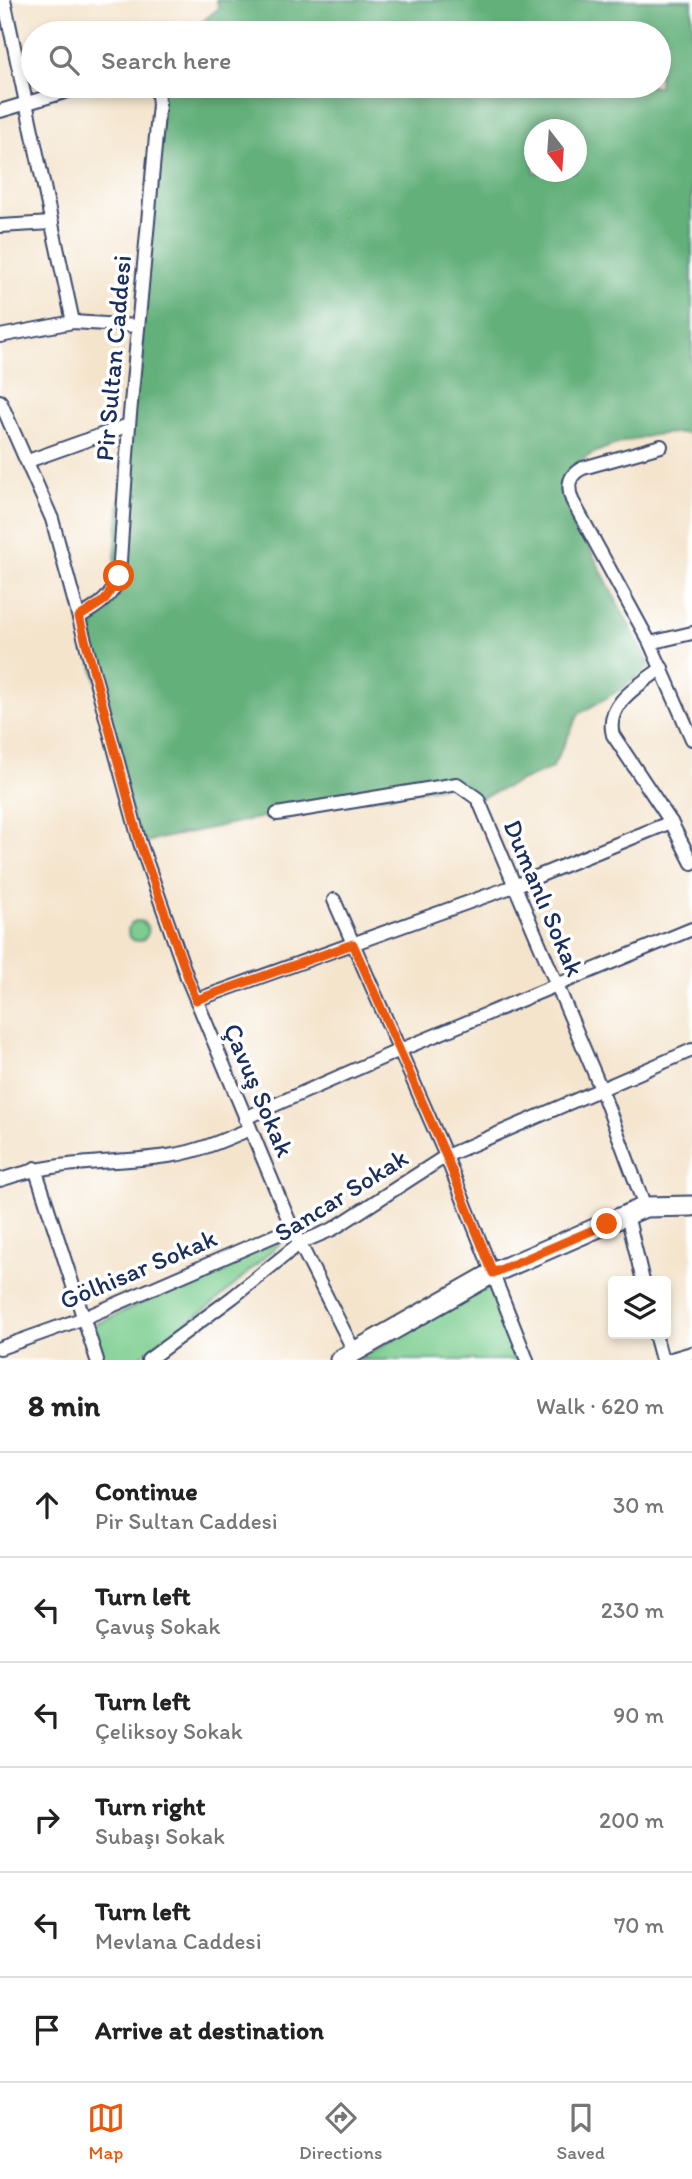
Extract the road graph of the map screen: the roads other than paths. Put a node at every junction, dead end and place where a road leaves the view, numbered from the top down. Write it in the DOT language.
graph roads {
  1 [pos="4,0"];
  2 [pos="21,77"];
  3 [pos="26,98"];
  4 [pos="46,98"];
  5 [pos="158,98"];
  6 [pos="27,104"];
  7 [pos="0,111"];
  8 [pos="52,223"];
  9 [pos="0,226"];
  10 [pos="73,322"];
  11 [pos="138,326"];
  12 [pos="0,336"];
  13 [pos="0,401"];
  14 [pos="129,425"];
  15 [pos="661,446"];
  16 [pos="28,461"];
  17 [pos="79,617"];
  18 [pos="692,633"];
  19 [pos="650,643"];
  20 [pos="662,668"];
  21 [pos="692,739"];
  22 [pos="277,814"];
  23 [pos="671,822"];
  24 [pos="692,863"];
  25 [pos="514,886"];
  26 [pos="334,900"];
  27 [pos="692,929"];
  28 [pos="353,944"];
  29 [pos="556,985"];
  30 [pos="196,1000"];
  31 [pos="400,1050"];
  32 [pos="692,1050"];
  33 [pos="601,1089"];
  34 [pos="248,1123"];
  35 [pos="446,1156"];
  36 [pos="36,1168"];
  37 [pos="0,1180"];
  38 [pos="692,1206"];
  39 [pos="636,1211"];
  40 [pos="292,1228"];
  41 [pos="300,1243"];
  42 [pos="493,1273"];
  43 [pos="642,1276"];
  44 [pos="84,1318"];
  45 [pos="656,1339"];
  46 [pos="0,1348"];
  47 [pos="692,1353"];
  48 [pos="347,1356"];
  49 [pos="97,1360"];
  50 [pos="148,1360"];
  51 [pos="527,1360"];
  52 [pos="662,1360"];
  53 [pos="668,1360"];
  1 -- 2 [label="street"];
  3 -- 6 [label="street"];
  4 -- 6 [label="street"];
  5 -- 11 [label="street, Pir Sultan Caddesi"];
  6 -- 7 [label="street"];
  6 -- 8 [label="street"];
  8 -- 9 [label="street"];
  8 -- 10 [label="street"];
  10 -- 11 [label="street"];
  10 -- 12 [label="street"];
  11 -- 14 [label="street, Pir Sultan Caddesi"];
  13 -- 16 [label="street, Çavuş Sokak"];
  14 -- 16 [label="street"];
  14 -- 17 [label="street, Pir Sultan Caddesi"];
  15 -- 19 [label="street"];
  16 -- 17 [label="street, Çavuş Sokak"];
  17 -- 30 [label="street, Çavuş Sokak"];
  18 -- 19 [label="street"];
  19 -- 20 [label="street"];
  20 -- 21 [label="street"];
  20 -- 23 [label="street"];
  22 -- 25 [label="street, Dumanlı Sokak"];
  23 -- 24 [label="street"];
  23 -- 25 [label="street"];
  25 -- 28 [label="street"];
  25 -- 29 [label="street, Dumanlı Sokak"];
  26 -- 28 [label="street"];
  27 -- 29 [label="street"];
  28 -- 30 [label="street"];
  28 -- 31 [label="street"];
  29 -- 31 [label="street"];
  29 -- 33 [label="street, Dumanlı Sokak"];
  30 -- 34 [label="street, Çavuş Sokak"];
  31 -- 34 [label="street"];
  31 -- 35 [label="street"];
  32 -- 33 [label="street, Sancar Sokak"];
  33 -- 35 [label="street, Sancar Sokak"];
  33 -- 39 [label="street, Dumanlı Sokak"];
  34 -- 36 [label="street"];
  34 -- 40 [label="street, Çavuş Sokak"];
  35 -- 41 [label="street, Sancar Sokak"];
  35 -- 42 [label="street"];
  36 -- 37 [label="street"];
  36 -- 44 [label="street"];
  38 -- 39 [label="street"];
  39 -- 42 [label="street"];
  39 -- 43 [label="street, Dumanlı Sokak"];
  40 -- 41 [label="street, Çavuş Sokak"];
  40 -- 44 [label="street, Gölhisar Sokak"];
  41 -- 48 [label="street, Çavuş Sokak"];
  41 -- 50 [label="street, Sancar Sokak"];
  42 -- 48 [label="street"];
  42 -- 51 [label="street"];
  44 -- 46 [label="street, Gölhisar Sokak"];
  44 -- 49 [label="street"];
  45 -- 52 [label="street"];
  47 -- 53 [label="street"];
}
